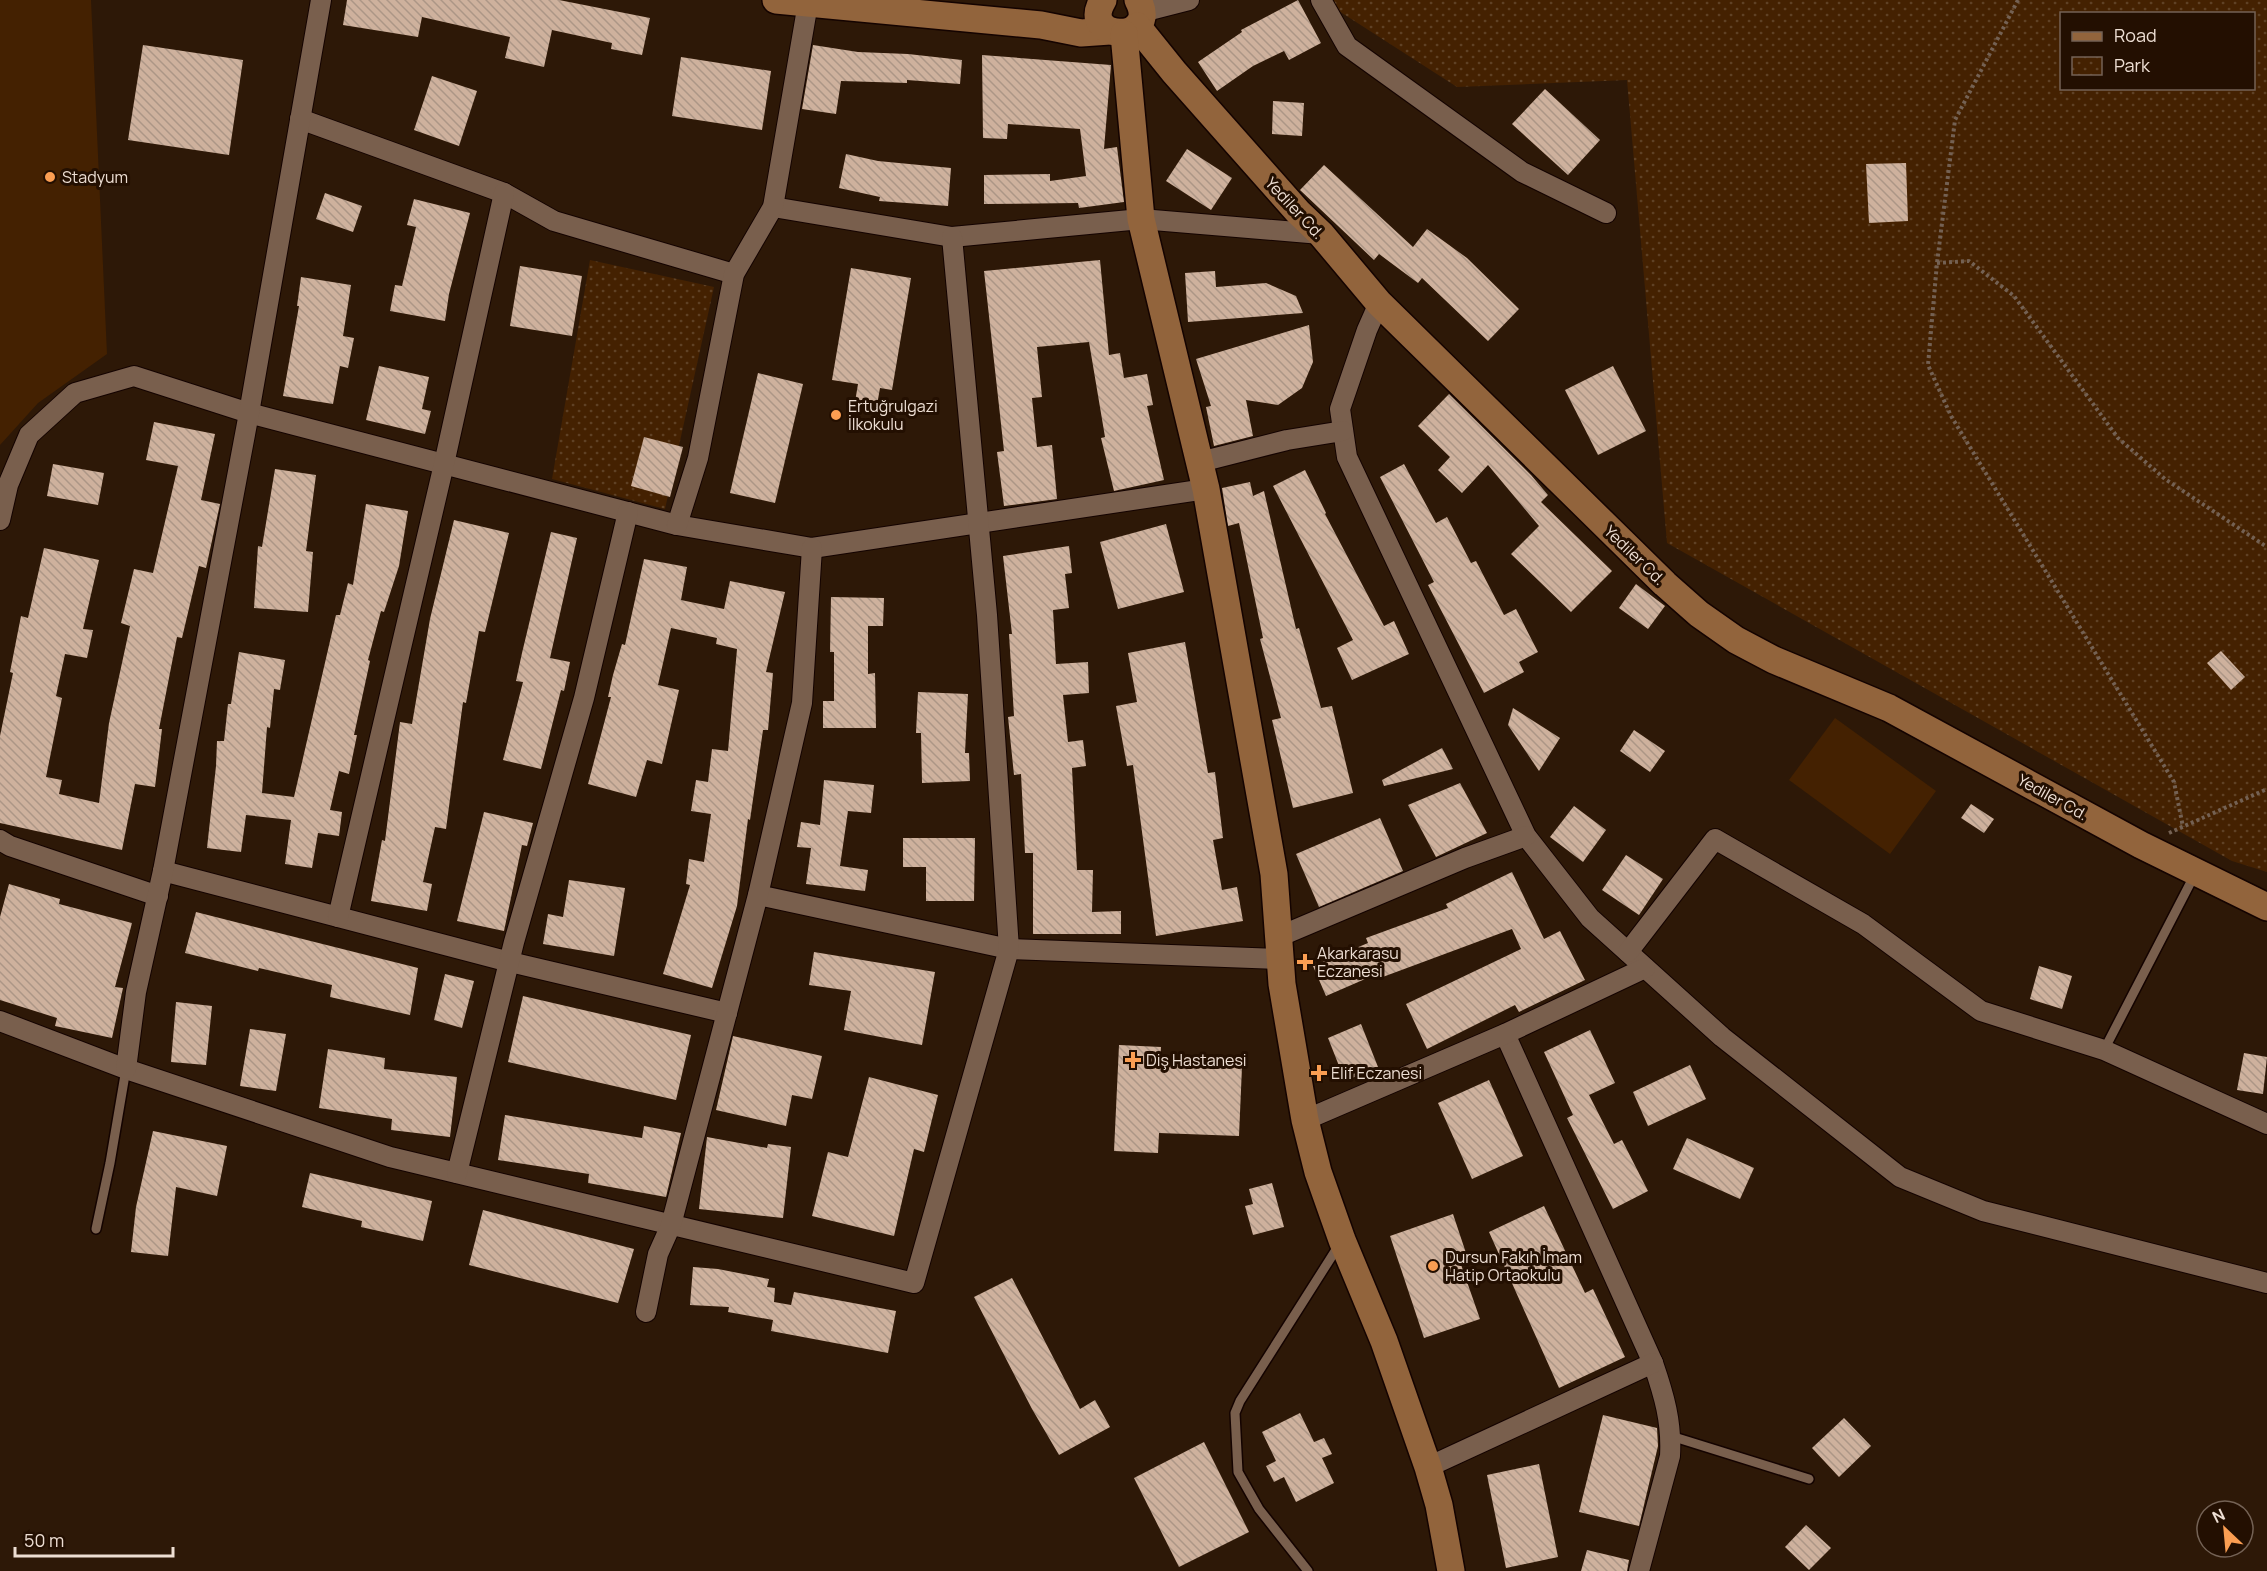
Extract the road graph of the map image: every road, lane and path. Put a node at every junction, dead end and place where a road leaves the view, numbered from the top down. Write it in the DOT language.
graph roads {
  1 [pos="321,0"];
  2 [pos="776,0"];
  3 [pos="1189,0"];
  4 [pos="1321,0"];
  5 [pos="2018,0"];
  6 [pos="807,3"];
  7 [pos="1117,13"];
  8 [pos="300,119"];
  9 [pos="504,193"];
  10 [pos="773,207"];
  11 [pos="1606,213"];
  12 [pos="1141,219"];
  13 [pos="1321,234"];
  14 [pos="952,237"];
  15 [pos="1937,262"];
  16 [pos="735,274"];
  17 [pos="1379,303"];
  18 [pos="249,413"];
  19 [pos="1343,431"];
  20 [pos="1200,462"];
  21 [pos="444,464"];
  22 [pos="1206,489"];
  23 [pos="628,512"];
  24 [pos="0,520"];
  25 [pos="979,524"];
  26 [pos="677,525"];
  27 [pos="2267,547"];
  28 [pos="812,548"];
  29 [pos="2267,789"];
  30 [pos="2183,827"];
  31 [pos="1526,836"];
  32 [pos="0,840"];
  33 [pos="2141,845"];
  34 [pos="163,871"];
  35 [pos="2196,873"];
  36 [pos="758,895"];
  37 [pos="158,896"];
  38 [pos="2267,907"];
  39 [pos="338,917"];
  40 [pos="1279,948"];
  41 [pos="1010,949"];
  42 [pos="1628,952"];
  43 [pos="510,962"];
  44 [pos="1645,968"];
  45 [pos="727,1013"];
  46 [pos="0,1021"];
  47 [pos="1505,1034"];
  48 [pos="2104,1050"];
  49 [pos="126,1069"];
  50 [pos="1305,1120"];
  51 [pos="2267,1124"];
  52 [pos="457,1173"];
  53 [pos="671,1225"];
  54 [pos="96,1228"];
  55 [pos="1342,1240"];
  56 [pos="2267,1283"];
  57 [pos="646,1312"];
  58 [pos="1653,1363"];
  59 [pos="1671,1436"];
  60 [pos="1428,1467"];
  61 [pos="1809,1479"];
  62 [pos="1308,1571"];
  63 [pos="1451,1571"];
  64 [pos="1638,1571"];
  1 -- 8 [label="street"];
  2 -- 6 [label="street"];
  3 -- 7 [label="street"];
  4 -- 11 [label="street"];
  5 -- 15 [label="path"];
  6 -- 7 [label="street"];
  6 -- 10 [label="street"];
  7 -- 12 [label="street"];
  7 -- 13 [label="street, Yediler Cd."];
  8 -- 9 [label="street"];
  8 -- 18 [label="street"];
  9 -- 16 [label="street"];
  9 -- 21 [label="street"];
  10 -- 14 [label="street"];
  10 -- 16 [label="street"];
  12 -- 13 [label="street"];
  12 -- 14 [label="street"];
  12 -- 20 [label="street"];
  13 -- 17 [label="street, Yediler Cd."];
  14 -- 25 [label="street"];
  15 -- 27 [label="path"];
  15 -- 30 [label="path"];
  16 -- 26 [label="street"];
  17 -- 19 [label="street"];
  17 -- 33 [label="street, Yediler Cd."];
  18 -- 21 [label="street"];
  18 -- 24 [label="street"];
  18 -- 34 [label="street"];
  19 -- 20 [label="street"];
  19 -- 31 [label="street"];
  20 -- 22 [label="street"];
  21 -- 23 [label="street"];
  21 -- 39 [label="street"];
  22 -- 25 [label="street"];
  22 -- 40 [label="street"];
  23 -- 26 [label="street"];
  23 -- 43 [label="street"];
  25 -- 28 [label="street"];
  25 -- 41 [label="street"];
  26 -- 28 [label="street"];
  28 -- 36 [label="street"];
  29 -- 30 [label="path"];
  30 -- 33 [label="path"];
  31 -- 40 [label="street"];
  31 -- 42 [label="street"];
  32 -- 37 [label="street"];
  33 -- 35 [label="street, Yediler Cd."];
  34 -- 37 [label="street"];
  34 -- 39 [label="street"];
  35 -- 38 [label="street, Yediler Cd."];
  35 -- 48 [label="lane"];
  36 -- 41 [label="street"];
  36 -- 45 [label="street"];
  37 -- 49 [label="street"];
  39 -- 43 [label="street"];
  40 -- 41 [label="street"];
  40 -- 50 [label="street"];
  41 -- 53 [label="street"];
  42 -- 44 [label="street"];
  42 -- 48 [label="street"];
  43 -- 45 [label="street"];
  43 -- 52 [label="street"];
  44 -- 47 [label="street"];
  44 -- 56 [label="street"];
  45 -- 53 [label="street"];
  46 -- 49 [label="street"];
  47 -- 50 [label="street"];
  47 -- 58 [label="street"];
  48 -- 51 [label="street"];
  49 -- 52 [label="street"];
  49 -- 54 [label="lane"];
  50 -- 55 [label="street"];
  52 -- 53 [label="street"];
  53 -- 57 [label="street"];
  55 -- 60 [label="street"];
  55 -- 62 [label="lane"];
  58 -- 59 [label="street"];
  58 -- 60 [label="street"];
  59 -- 61 [label="lane"];
  59 -- 64 [label="street"];
  60 -- 63 [label="street"];
}
